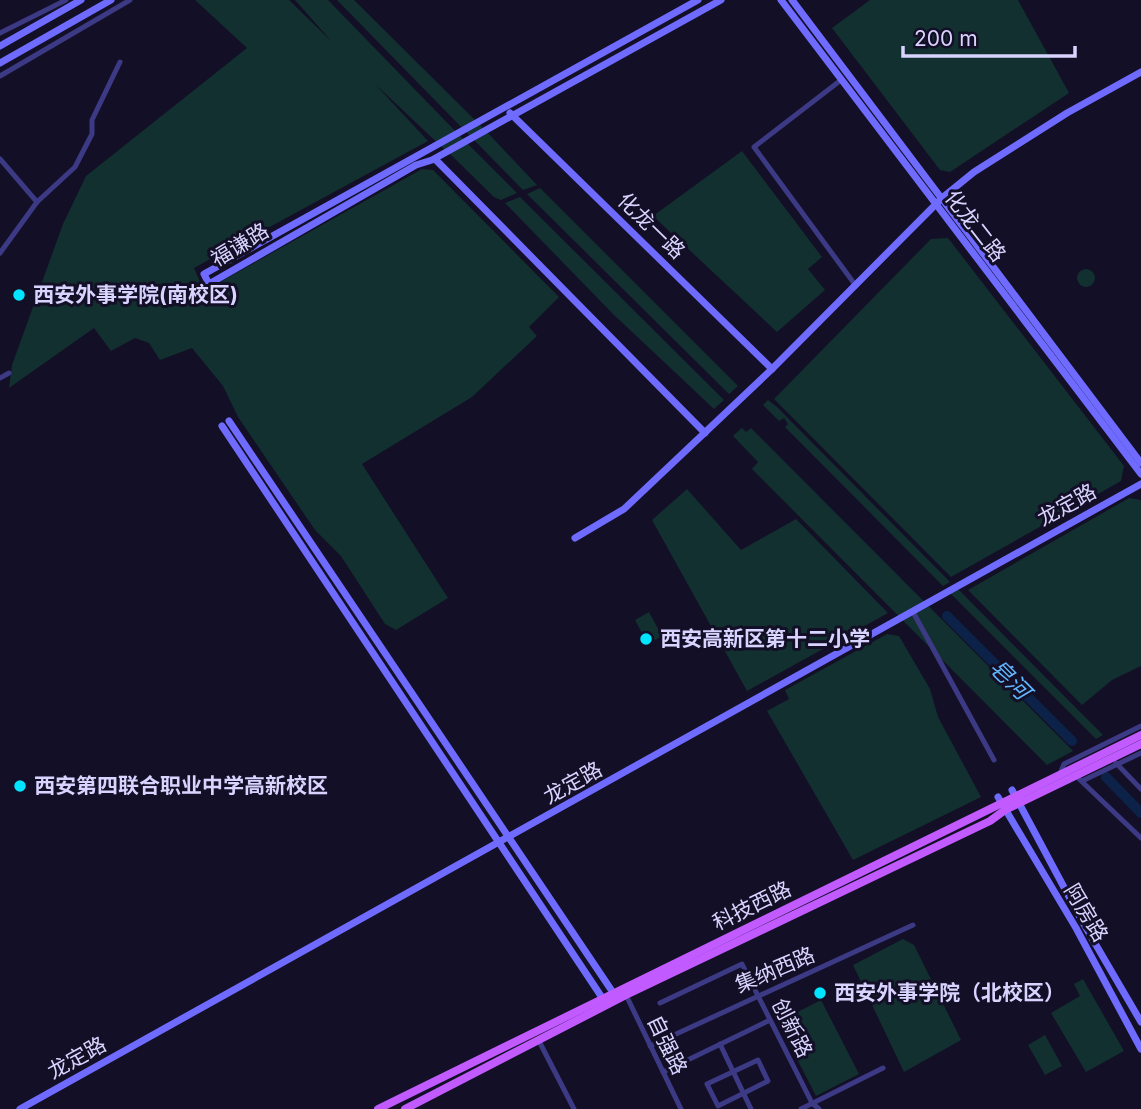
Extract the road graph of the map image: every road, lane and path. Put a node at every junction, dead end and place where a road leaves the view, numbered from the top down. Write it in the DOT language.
graph roads {
  1 [pos="66,0"];
  2 [pos="81,0"];
  3 [pos="111,0"];
  4 [pos="130,0"];
  5 [pos="698,0"];
  6 [pos="721,0"];
  7 [pos="781,0"];
  8 [pos="792,0"];
  9 [pos="0,33"];
  10 [pos="0,46"];
  11 [pos="120,62"];
  12 [pos="0,63"];
  13 [pos="1141,72"];
  14 [pos="0,76"];
  15 [pos="841,80"];
  16 [pos="505,107"];
  17 [pos="513,116"];
  18 [pos="0,159"];
  19 [pos="435,159"];
  20 [pos="942,198"];
  21 [pos="37,202"];
  22 [pos="935,204"];
  23 [pos="0,253"];
  24 [pos="856,286"];
  25 [pos="772,369"];
  26 [pos="9,373"];
  27 [pos="0,378"];
  28 [pos="705,433"];
  29 [pos="1141,463"];
  30 [pos="1141,474"];
  31 [pos="1141,484"];
  32 [pos="575,538"];
  33 [pos="913,612"];
  34 [pos="1141,726"];
  35 [pos="1141,735"];
  36 [pos="1141,744"];
  37 [pos="1141,753"];
  38 [pos="993,760"];
  39 [pos="1115,761"];
  40 [pos="1060,774"];
  41 [pos="1079,778"];
  42 [pos="1141,789"];
  43 [pos="1015,796"];
  44 [pos="1002,803"];
  45 [pos="1141,838"];
  46 [pos="505,841"];
  47 [pos="913,925"];
  48 [pos="614,994"];
  49 [pos="757,994"];
  50 [pos="626,995"];
  51 [pos="603,999"];
  52 [pos="660,1003"];
  53 [pos="770,1020"];
  54 [pos="1141,1022"];
  55 [pos="539,1041"];
  56 [pos="720,1044"];
  57 [pos="650,1046"];
  58 [pos="1141,1049"];
  59 [pos="883,1068"];
  60 [pos="663,1072"];
  61 [pos="733,1072"];
  62 [pos="743,1093"];
  63 [pos="812,1103"];
  64 [pos="20,1109"];
  65 [pos="378,1109"];
  66 [pos="405,1109"];
  67 [pos="574,1109"];
  68 [pos="681,1109"];
  69 [pos="751,1109"];
  70 [pos="801,1109"];
  71 [pos="819,1109"];
  1 -- 9 [label="street"];
  2 -- 10 [label="street"];
  3 -- 12 [label="street"];
  4 -- 14 [label="street"];
  5 -- 16 [label="street, 福谦路"];
  6 -- 17 [label="street, 福谦路"];
  7 -- 15 [label="street, 化龙二路"];
  8 -- 20 [label="street, 化龙二路"];
  11 -- 21 [label="street"];
  13 -- 20 [label="street"];
  15 -- 22 [label="street, 化龙二路"];
  15 -- 24 [label="street"];
  16 -- 17 [label="street, 化龙一路"];
  16 -- 19 [label="street, 福谦路"];
  17 -- 19 [label="street, 福谦路"];
  17 -- 25 [label="street, 化龙一路"];
  18 -- 21 [label="street"];
  19 -- 28 [label="street"];
  20 -- 22 [label="street"];
  20 -- 29 [label="street, 化龙二路"];
  21 -- 23 [label="street"];
  22 -- 24 [label="street"];
  22 -- 30 [label="street, 化龙二路"];
  24 -- 25 [label="street"];
  25 -- 28 [label="street"];
  26 -- 27 [label="street"];
  28 -- 32 [label="street"];
  31 -- 33 [label="street, 龙定路"];
  33 -- 38 [label="street"];
  33 -- 46 [label="street, 龙定路"];
  34 -- 40 [label="street"];
  35 -- 40 [label="main road, 科技西路"];
  36 -- 39 [label="main road, 科技西路"];
  37 -- 39 [label="street"];
  39 -- 41 [label="main road, 科技西路"];
  39 -- 42 [label="street"];
  40 -- 43 [label="main road, 科技西路"];
  41 -- 43 [label="main road, 科技西路"];
  41 -- 45 [label="street"];
  43 -- 44 [label="main road, 科技西路"];
  43 -- 54 [label="street, 阿房路"];
  44 -- 48 [label="main road, 科技西路"];
  44 -- 50 [label="main road, 科技西路"];
  44 -- 58 [label="street, 阿房路"];
  46 -- 46 [label="street"];
  46 -- 48 [label="street"];
  46 -- 51 [label="street"];
  46 -- 64 [label="street, 龙定路"];
  47 -- 49 [label="street, 集纳西路"];
  48 -- 51 [label="main road, 科技西路"];
  49 -- 52 [label="street, 创新路"];
  49 -- 53 [label="street, 创新路"];
  49 -- 57 [label="street, 集纳西路"];
  50 -- 55 [label="main road, 科技西路"];
  50 -- 57 [label="street, 自强路"];
  51 -- 65 [label="main road, 科技西路"];
  53 -- 56 [label="street"];
  53 -- 63 [label="street, 创新路"];
  55 -- 66 [label="main road, 科技西路"];
  55 -- 67 [label="street"];
  56 -- 60 [label="street"];
  56 -- 61 [label="street"];
  57 -- 60 [label="street, 自强路"];
  59 -- 63 [label="street"];
  60 -- 68 [label="street, 自强路"];
  61 -- 62 [label="street"];
  61 -- 62 [label="street"];
  61 -- 62 [label="street"];
  62 -- 69 [label="street"];
  63 -- 70 [label="street"];
  63 -- 71 [label="street, 创新路"];
}
